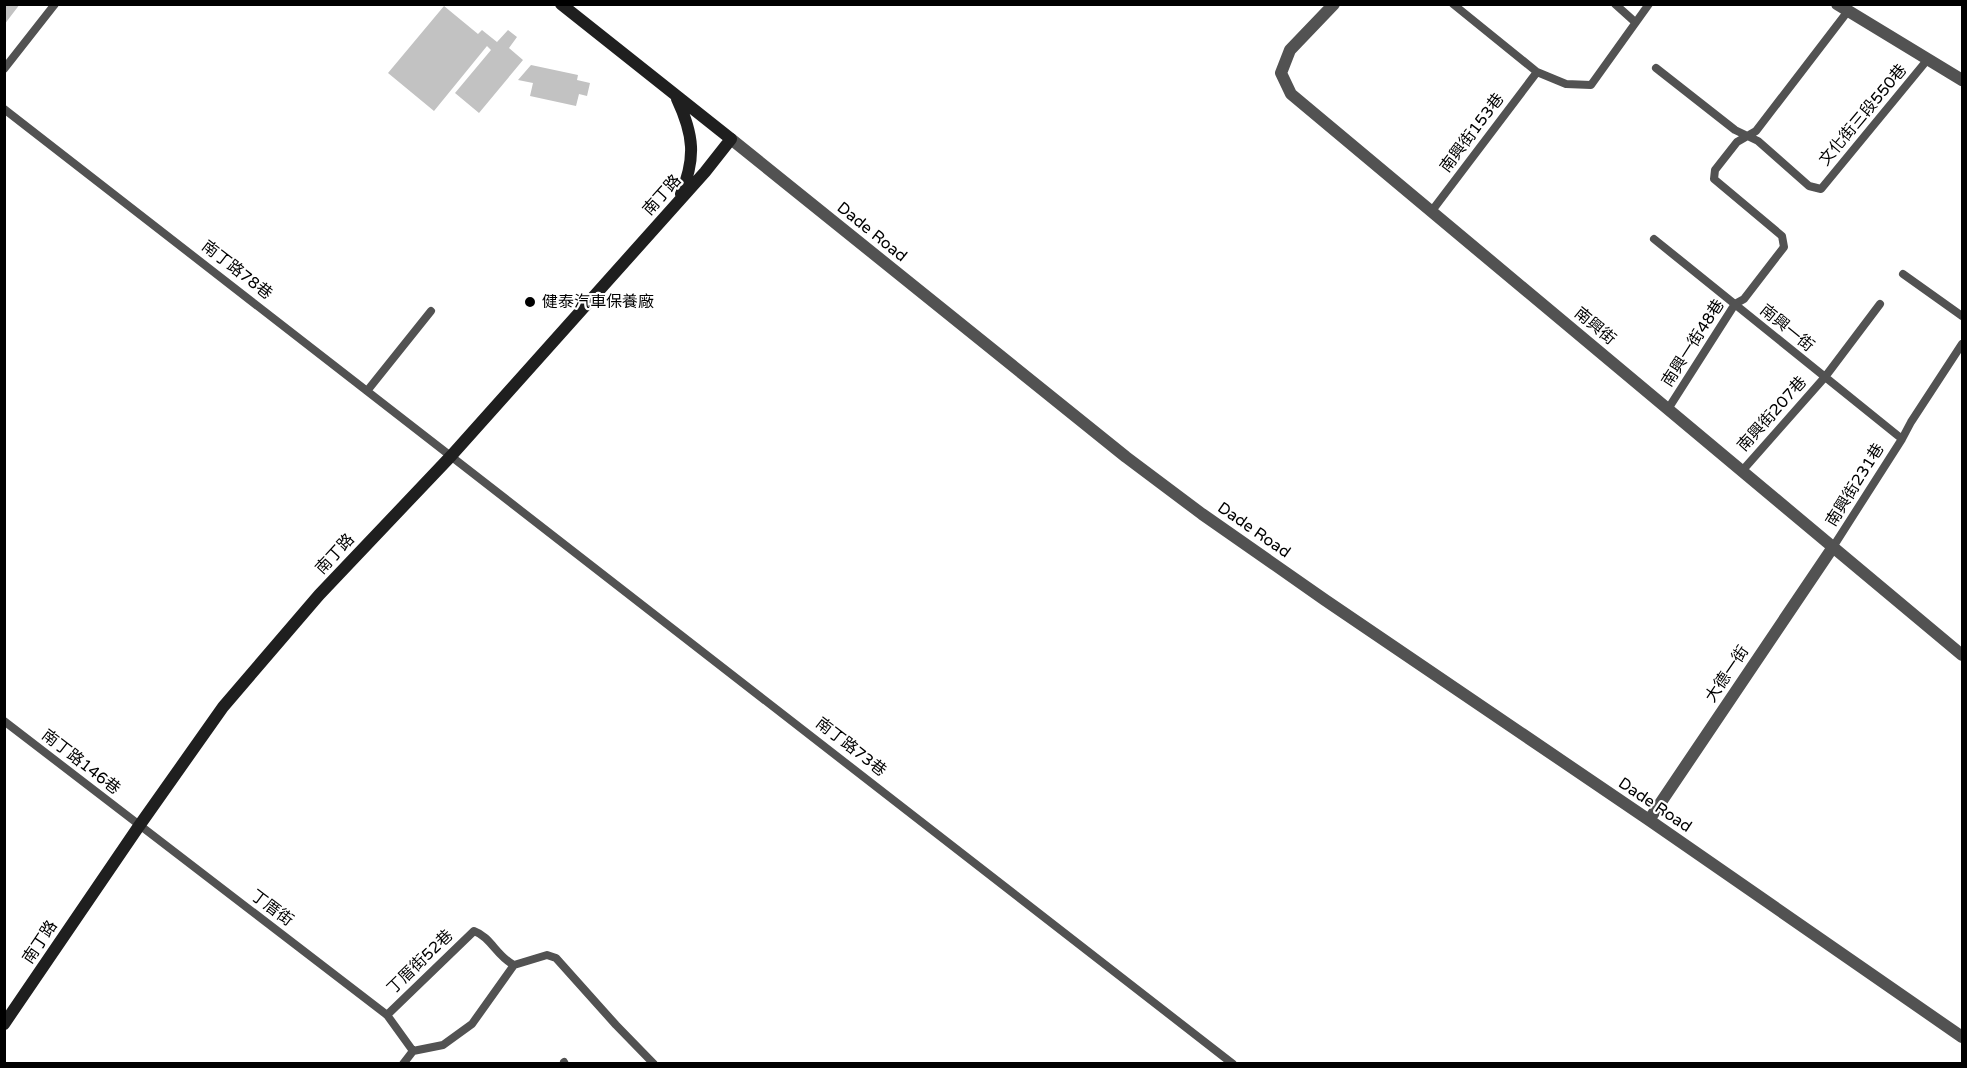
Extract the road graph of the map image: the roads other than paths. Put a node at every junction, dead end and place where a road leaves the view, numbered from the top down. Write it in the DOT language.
graph roads {
  1 [pos="55,4"];
  2 [pos="561,4"];
  3 [pos="1334,4"];
  4 [pos="1453,4"];
  5 [pos="1615,4"];
  6 [pos="1649,4"];
  7 [pos="1837,4"];
  8 [pos="1848,11"];
  9 [pos="1635,22"];
  10 [pos="1928,60"];
  11 [pos="1656,68"];
  12 [pos="4,69"];
  13 [pos="1537,72"];
  14 [pos="1962,80"];
  15 [pos="676,95"];
  16 [pos="4,109"];
  17 [pos="1747,136"];
  18 [pos="731,140"];
  19 [pos="676,204"];
  20 [pos="1431,212"];
  21 [pos="1654,239"];
  22 [pos="1904,274"];
  23 [pos="1735,304"];
  24 [pos="1880,304"];
  25 [pos="431,311"];
  26 [pos="1962,316"];
  27 [pos="1962,344"];
  28 [pos="1825,377"];
  29 [pos="367,391"];
  30 [pos="1668,409"];
  31 [pos="1902,439"];
  32 [pos="451,456"];
  33 [pos="1742,471"];
  34 [pos="1833,547"];
  35 [pos="1962,655"];
  36 [pos="4,722"];
  37 [pos="1649,820"];
  38 [pos="139,826"];
  39 [pos="514,965"];
  40 [pos="387,1015"];
  41 [pos="4,1024"];
  42 [pos="1962,1037"];
  43 [pos="413,1052"];
  44 [pos="404,1064"];
  45 [pos="654,1064"];
  46 [pos="1233,1064"];
  1 -- 12 [label="lane"];
  2 -- 15 [label="street, Dade Road"];
  3 -- 20 [label="street, 南興街"];
  4 -- 13 [label="lane"];
  5 -- 9 [label="lane"];
  6 -- 9 [label="lane"];
  7 -- 8 [label="street"];
  8 -- 10 [label="street"];
  8 -- 17 [label="lane"];
  9 -- 13 [label="lane"];
  10 -- 14 [label="street"];
  10 -- 17 [label="lane, 文化街三段550巷"];
  11 -- 17 [label="lane"];
  13 -- 20 [label="lane, 南興街153巷"];
  15 -- 18 [label="street, Dade Road"];
  15 -- 19 [label="street"];
  16 -- 29 [label="lane, 南丁路78巷"];
  17 -- 23 [label="lane, 南興一街48巷"];
  18 -- 19 [label="street, 南丁路"];
  18 -- 37 [label="street, Dade Road"];
  19 -- 32 [label="street, 南丁路"];
  20 -- 30 [label="street, 南興街"];
  21 -- 23 [label="lane, 南興一街"];
  22 -- 26 [label="lane"];
  23 -- 28 [label="lane, 南興一街"];
  23 -- 30 [label="lane, 南興一街48巷"];
  24 -- 28 [label="lane, 南興街207巷"];
  25 -- 29 [label="lane"];
  27 -- 31 [label="lane, 南興街231巷"];
  28 -- 31 [label="lane, 南興一街"];
  28 -- 33 [label="lane, 南興街207巷"];
  29 -- 32 [label="lane, 南丁路78巷"];
  30 -- 33 [label="street, 南興街"];
  31 -- 34 [label="lane, 南興街231巷"];
  32 -- 38 [label="street, 南丁路"];
  32 -- 46 [label="lane, 南丁路73巷"];
  33 -- 34 [label="street, 南興街"];
  34 -- 35 [label="street, 南興街"];
  34 -- 37 [label="street, 大德一街"];
  36 -- 38 [label="lane, 南丁路146巷"];
  37 -- 42 [label="street, Dade Road"];
  38 -- 40 [label="lane, 丁厝街"];
  38 -- 41 [label="street, 南丁路"];
  39 -- 40 [label="lane, 丁厝街52巷"];
  39 -- 43 [label="lane"];
  39 -- 45 [label="lane"];
  40 -- 43 [label="lane, 丁厝街52巷"];
  43 -- 44 [label="lane"];
}
